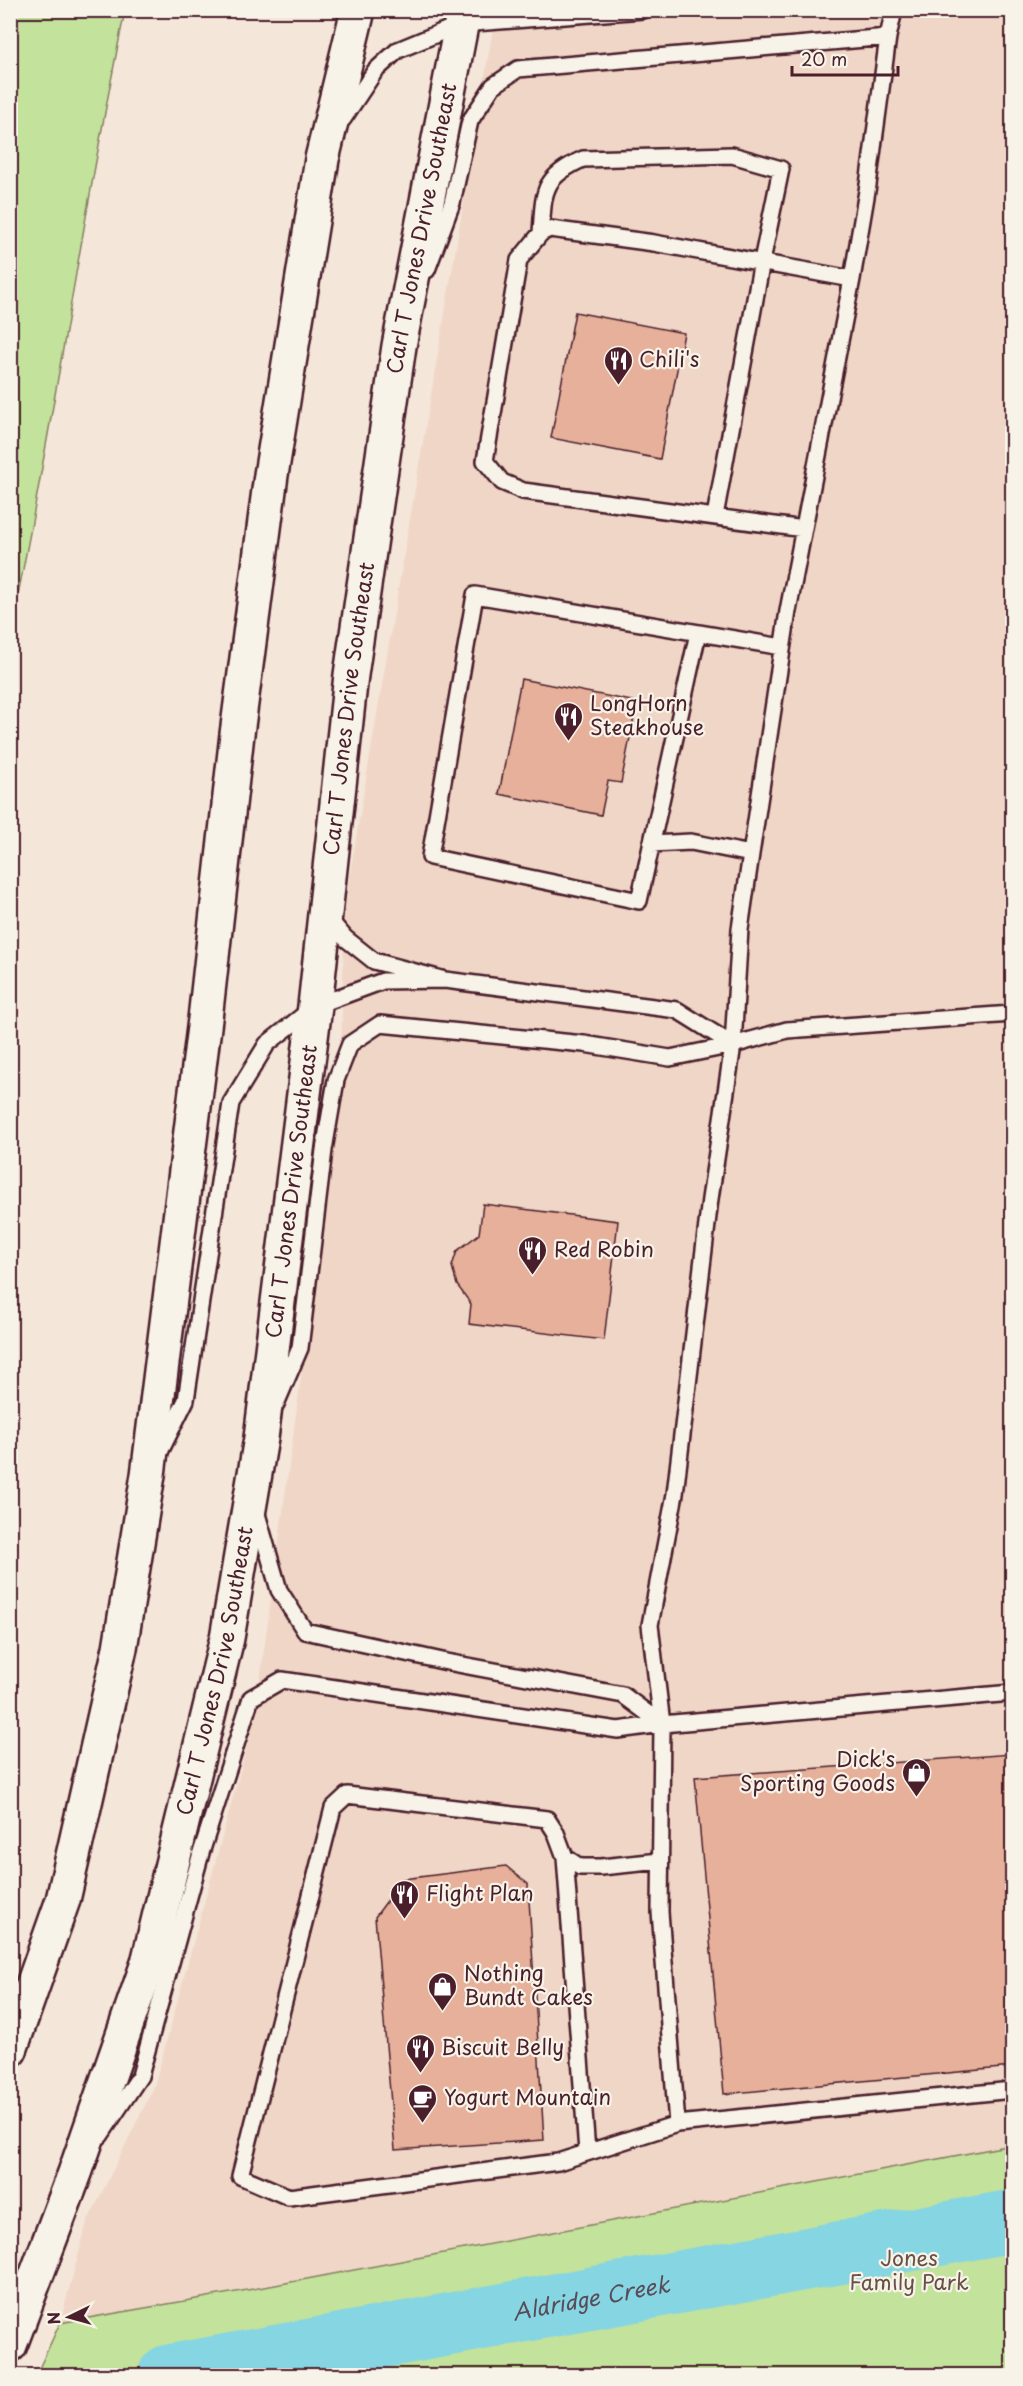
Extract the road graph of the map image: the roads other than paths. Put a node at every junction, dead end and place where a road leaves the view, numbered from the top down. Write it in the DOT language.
graph roads {
  1 [pos="358,10"];
  2 [pos="643,10"];
  3 [pos="894,10"];
  4 [pos="463,17"];
  5 [pos="888,37"];
  6 [pos="322,159"];
  7 [pos="542,233"];
  8 [pos="762,261"];
  9 [pos="852,279"];
  10 [pos="399,346"];
  11 [pos="716,516"];
  12 [pos="804,529"];
  13 [pos="698,633"];
  14 [pos="782,647"];
  15 [pos="651,843"];
  16 [pos="751,854"];
  17 [pos="325,914"];
  18 [pos="445,980"];
  19 [pos="315,1006"];
  20 [pos="1012,1014"];
  21 [pos="733,1045"];
  22 [pos="261,1438"];
  23 [pos="148,1475"];
  24 [pos="251,1494"];
  25 [pos="1012,1693"];
  26 [pos="662,1724"];
  27 [pos="565,1857"];
  28 [pos="660,1861"];
  29 [pos="10,2050"];
  30 [pos="1012,2090"];
  31 [pos="677,2124"];
  32 [pos="587,2152"];
  33 [pos="75,2173"];
  34 [pos="14,2337"];
  1 -- 6 [label="main road"];
  2 -- 4 [label="lane"];
  3 -- 5 [label="lane"];
  4 -- 6 [label="lane"];
  4 -- 10 [label="main road, Carl T Jones Drive Southeast"];
  5 -- 9 [label="lane"];
  5 -- 10 [label="lane"];
  6 -- 23 [label="main road"];
  7 -- 8 [label="lane"];
  7 -- 8 [label="lane"];
  7 -- 11 [label="lane"];
  8 -- 9 [label="lane"];
  8 -- 11 [label="lane"];
  9 -- 12 [label="lane"];
  10 -- 17 [label="main road, Carl T Jones Drive Southeast"];
  11 -- 12 [label="lane"];
  12 -- 14 [label="lane"];
  13 -- 14 [label="lane"];
  13 -- 15 [label="lane"];
  13 -- 15 [label="lane"];
  14 -- 16 [label="lane"];
  15 -- 16 [label="lane"];
  16 -- 21 [label="lane"];
  17 -- 18 [label="lane"];
  17 -- 19 [label="main road, Carl T Jones Drive Southeast"];
  18 -- 19 [label="lane"];
  18 -- 21 [label="lane"];
  19 -- 22 [label="main road, Carl T Jones Drive Southeast"];
  19 -- 23 [label="lane"];
  20 -- 21 [label="lane"];
  21 -- 22 [label="lane"];
  21 -- 26 [label="lane"];
  22 -- 24 [label="main road, Carl T Jones Drive Southeast"];
  23 -- 29 [label="main road"];
  24 -- 26 [label="lane"];
  24 -- 33 [label="main road, Carl T Jones Drive Southeast"];
  25 -- 26 [label="lane"];
  26 -- 28 [label="lane"];
  26 -- 33 [label="lane"];
  27 -- 28 [label="lane"];
  27 -- 32 [label="lane"];
  27 -- 32 [label="lane"];
  28 -- 31 [label="lane"];
  30 -- 31 [label="lane"];
  31 -- 32 [label="lane"];
  33 -- 34 [label="main road, Carl T Jones Drive Southeast"];
}
